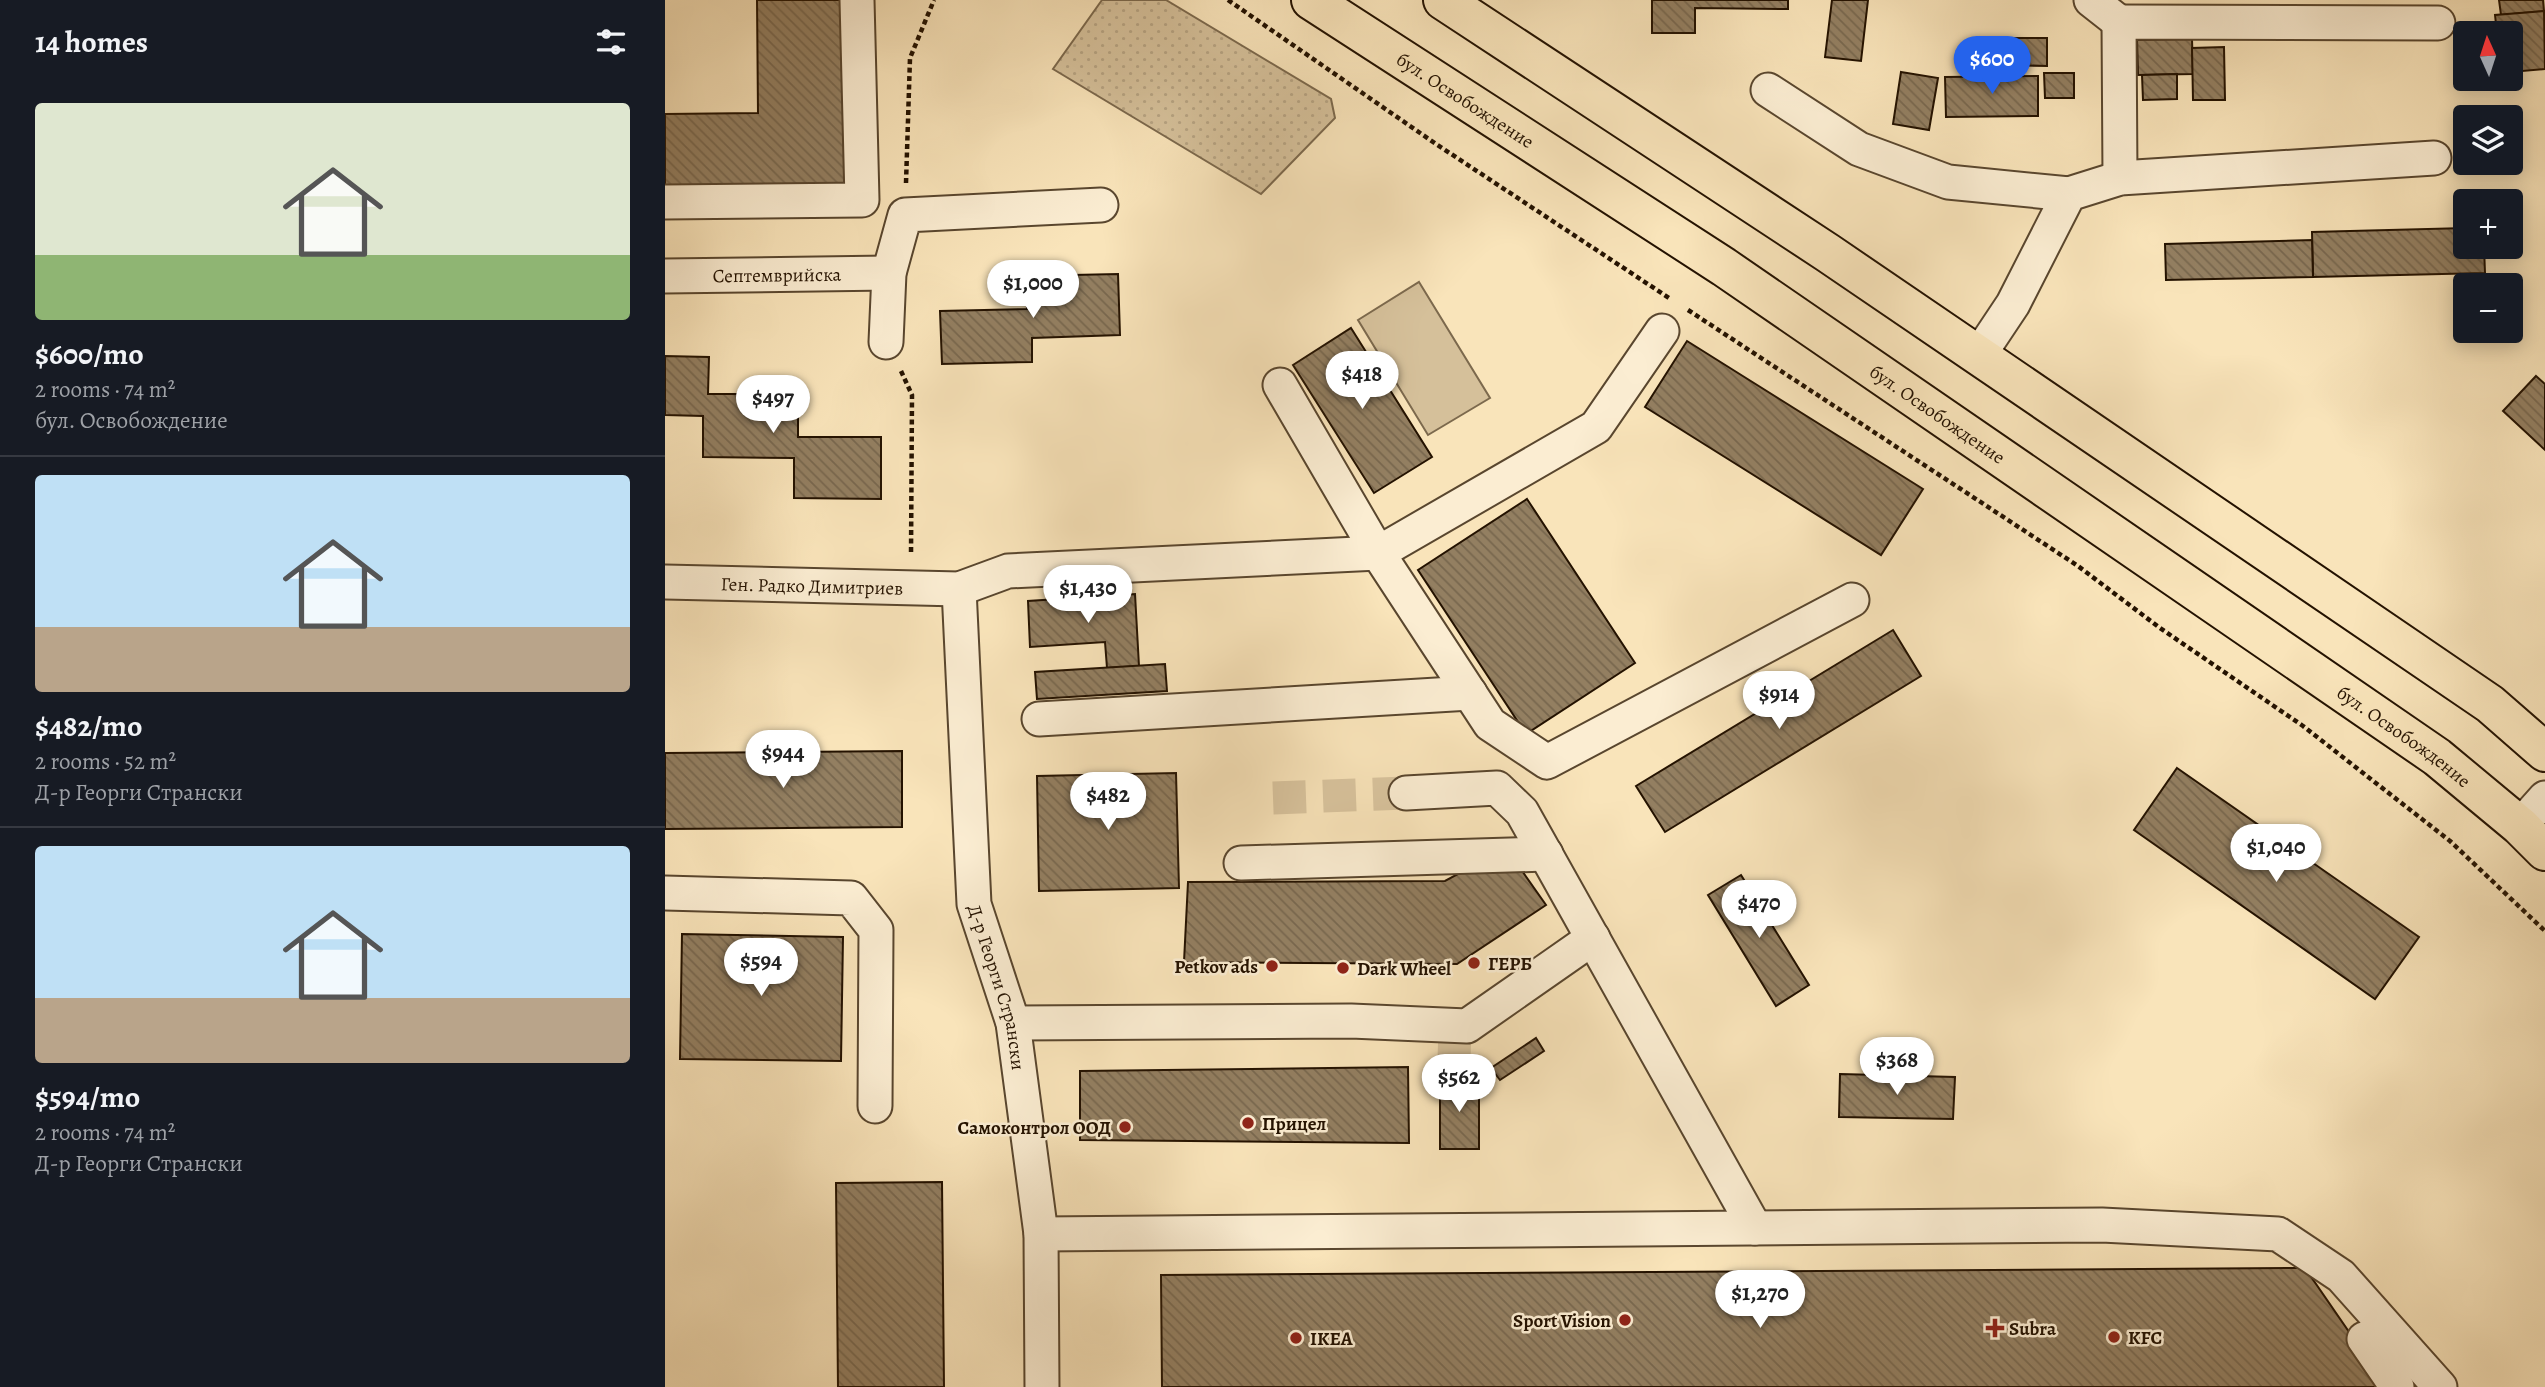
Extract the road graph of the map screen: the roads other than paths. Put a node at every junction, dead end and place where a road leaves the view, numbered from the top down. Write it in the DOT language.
graph roads {
  1 [pos="857,0"];
  2 [pos="1311,0"];
  3 [pos="1444,0"];
  4 [pos="2091,0"];
  5 [pos="2119,22"];
  6 [pos="2438,23"];
  7 [pos="1768,90"];
  8 [pos="2434,158"];
  9 [pos="2120,178"];
  10 [pos="2069,194"];
  11 [pos="665,202"];
  12 [pos="1101,205"];
  13 [pos="889,273"];
  14 [pos="665,276"];
  15 [pos="1672,318"];
  16 [pos="886,342"];
  17 [pos="1979,355"];
  18 [pos="1280,385"];
  19 [pos="1378,553"];
  20 [pos="665,582"];
  21 [pos="959,589"];
  22 [pos="1852,600"];
  23 [pos="1469,693"];
  24 [pos="1039,719"];
  25 [pos="2545,752"];
  26 [pos="1406,793"];
  27 [pos="2537,825"];
  28 [pos="1546,854"];
  29 [pos="1241,863"];
  30 [pos="665,893"];
  31 [pos="1593,938"];
  32 [pos="1013,1023"];
  33 [pos="875,1106"];
  34 [pos="1755,1228"];
  35 [pos="1041,1234"];
  36 [pos="2364,1339"];
  37 [pos="1042,1387"];
  38 [pos="2397,1387"];
  39 [pos="2440,1387"];
  1 -- 11 [label="street"];
  2 -- 27 [label="main road, бул. Освобождение"];
  3 -- 17 [label="main road"];
  4 -- 5 [label="street"];
  5 -- 6 [label="street"];
  5 -- 9 [label="street"];
  7 -- 10 [label="street"];
  8 -- 9 [label="street"];
  9 -- 10 [label="street"];
  10 -- 17 [label="street"];
  12 -- 13 [label="street"];
  13 -- 14 [label="street, Септемврийска"];
  13 -- 16 [label="street"];
  15 -- 19 [label="street"];
  17 -- 25 [label="main road"];
  18 -- 19 [label="street"];
  19 -- 21 [label="street"];
  19 -- 23 [label="street"];
  20 -- 21 [label="street, Ген. Радко Димитриев"];
  21 -- 32 [label="street, Д-р Георги Странски"];
  22 -- 23 [label="street"];
  23 -- 24 [label="street"];
  26 -- 28 [label="street"];
  28 -- 29 [label="street"];
  28 -- 31 [label="street"];
  30 -- 33 [label="street"];
  31 -- 32 [label="street"];
  31 -- 34 [label="street"];
  32 -- 35 [label="street, Д-р Георги Странски"];
  34 -- 35 [label="street"];
  34 -- 39 [label="street"];
  35 -- 37 [label="street, Д-р Георги Странски"];
  36 -- 38 [label="street"];
}
